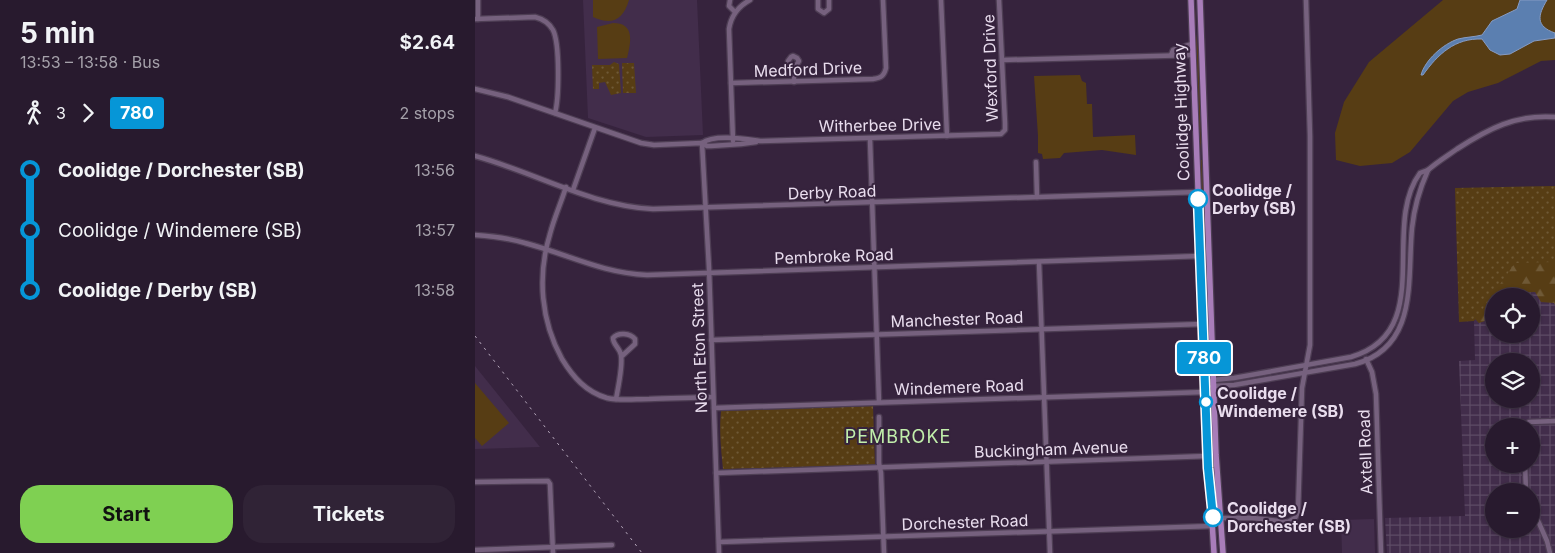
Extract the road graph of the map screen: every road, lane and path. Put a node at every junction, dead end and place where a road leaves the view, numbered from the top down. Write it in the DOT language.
graph roads {
  1 [pos="478,0"];
  2 [pos="730,0"];
  3 [pos="749,0"];
  4 [pos="818,0"];
  5 [pos="829,0"];
  6 [pos="883,0"];
  7 [pos="941,0"];
  8 [pos="999,0"];
  9 [pos="1306,0"];
  10 [pos="1191,1"];
  11 [pos="1200,3"];
  12 [pos="738,6"];
  13 [pos="477,19"];
  14 [pos="1192,44"];
  15 [pos="1171,55"];
  16 [pos="1193,55"];
  17 [pos="1002,60"];
  18 [pos="794,70"];
  19 [pos="794,82"];
  20 [pos="731,84"];
  21 [pos="475,88"];
  22 [pos="555,113"];
  23 [pos="1555,117"];
  24 [pos="595,128"];
  25 [pos="1001,134"];
  26 [pos="947,136"];
  27 [pos="733,138"];
  28 [pos="869,139"];
  29 [pos="760,141"];
  30 [pos="702,143"];
  31 [pos="733,145"];
  32 [pos="1196,153"];
  33 [pos="1205,155"];
  34 [pos="475,156"];
  35 [pos="1036,162"];
  36 [pos="1428,170"];
  37 [pos="566,187"];
  38 [pos="573,190"];
  39 [pos="1198,192"];
  40 [pos="1037,197"];
  41 [pos="872,203"];
  42 [pos="706,208"];
  43 [pos="475,235"];
  44 [pos="546,250"];
  45 [pos="1200,256"];
  46 [pos="1039,262"];
  47 [pos="874,267"];
  48 [pos="709,272"];
  49 [pos="1203,324"];
  50 [pos="1041,329"];
  51 [pos="877,335"];
  52 [pos="711,340"];
  53 [pos="1363,353"];
  54 [pos="622,356"];
  55 [pos="1367,360"];
  56 [pos="1308,365"];
  57 [pos="1306,373"];
  58 [pos="1213,383"];
  59 [pos="1205,385"];
  60 [pos="1205,392"];
  61 [pos="713,397"];
  62 [pos="1044,397"];
  63 [pos="616,399"];
  64 [pos="879,402"];
  65 [pos="714,408"];
  66 [pos="879,417"];
  67 [pos="1555,421"];
  68 [pos="1540,422"];
  69 [pos="1208,456"];
  70 [pos="1046,462"];
  71 [pos="881,468"];
  72 [pos="716,473"];
  73 [pos="475,482"];
  74 [pos="1221,517"];
  75 [pos="1213,518"];
  76 [pos="1540,525"];
  77 [pos="1213,526"];
  78 [pos="1049,532"];
  79 [pos="884,537"];
  80 [pos="719,542"];
  81 [pos="611,545"];
  82 [pos="552,547"];
  83 [pos="475,550"];
  84 [pos="553,553"];
  85 [pos="719,553"];
  86 [pos="884,553"];
  87 [pos="1049,553"];
  88 [pos="1214,553"];
  89 [pos="1223,553"];
  90 [pos="1381,553"];
  91 [pos="1550,553"];
  1 -- 13 [label="street"];
  2 -- 12 [label="street"];
  3 -- 12 [label="street"];
  4 -- 5 [label="street"];
  6 -- 19 [label="street, Medford Drive"];
  7 -- 26 [label="street"];
  8 -- 17 [label="street, Wexford Drive"];
  9 -- 56 [label="street"];
  10 -- 11 [label="main road"];
  10 -- 14 [label="main road, Coolidge Highway"];
  11 -- 33 [label="main road, Coolidge Highway"];
  12 -- 20 [label="street"];
  13 -- 22 [label="street"];
  14 -- 15 [label="street"];
  14 -- 16 [label="main road, Coolidge Highway"];
  15 -- 16 [label="street"];
  15 -- 17 [label="street"];
  16 -- 32 [label="main road, Coolidge Highway"];
  17 -- 25 [label="street, Wexford Drive"];
  18 -- 19 [label="street"];
  19 -- 20 [label="street, Medford Drive"];
  20 -- 27 [label="street"];
  21 -- 22 [label="street, Witherbee Drive"];
  22 -- 24 [label="street, Witherbee Drive"];
  23 -- 36 [label="street"];
  24 -- 30 [label="street, Witherbee Drive"];
  24 -- 38 [label="street"];
  25 -- 26 [label="street, Witherbee Drive"];
  26 -- 28 [label="street, Witherbee Drive"];
  27 -- 29 [label="street, Witherbee Drive"];
  27 -- 30 [label="street, Witherbee Drive"];
  27 -- 31 [label="street"];
  28 -- 29 [label="street, Witherbee Drive"];
  28 -- 41 [label="street"];
  29 -- 31 [label="street, Witherbee Drive"];
  30 -- 31 [label="street, Witherbee Drive"];
  30 -- 42 [label="street, North Eton Street"];
  32 -- 33 [label="main road"];
  32 -- 39 [label="main road, Coolidge Highway"];
  33 -- 58 [label="main road, Coolidge Highway"];
  34 -- 37 [label="street, Derby Road"];
  35 -- 40 [label="street"];
  36 -- 53 [label="street"];
  36 -- 55 [label="street"];
  37 -- 38 [label="street, Derby Road"];
  37 -- 44 [label="street"];
  38 -- 42 [label="street, Derby Road"];
  39 -- 40 [label="street, Derby Road"];
  39 -- 45 [label="main road, Coolidge Highway"];
  40 -- 41 [label="street, Derby Road"];
  41 -- 42 [label="street, Derby Road"];
  41 -- 47 [label="street"];
  42 -- 48 [label="street, North Eton Street"];
  43 -- 44 [label="street, Pembroke Road"];
  44 -- 48 [label="street, Pembroke Road"];
  44 -- 63 [label="street"];
  45 -- 46 [label="street, Pembroke Road"];
  45 -- 49 [label="main road, Coolidge Highway"];
  46 -- 47 [label="street, Pembroke Road"];
  46 -- 50 [label="street"];
  47 -- 48 [label="street, Pembroke Road"];
  47 -- 51 [label="street"];
  48 -- 52 [label="street, North Eton Street"];
  49 -- 50 [label="street, Manchester Road"];
  49 -- 59 [label="main road, Coolidge Highway"];
  50 -- 51 [label="street, Manchester Road"];
  50 -- 62 [label="street"];
  51 -- 52 [label="street, Manchester Road"];
  51 -- 64 [label="street"];
  52 -- 61 [label="street, North Eton Street"];
  53 -- 55 [label="street, Axtell Road"];
  53 -- 56 [label="street"];
  54 -- 54 [label="street"];
  54 -- 63 [label="street"];
  55 -- 57 [label="street"];
  55 -- 90 [label="street, Axtell Road"];
  56 -- 57 [label="street"];
  56 -- 58 [label="street"];
  57 -- 58 [label="street"];
  57 -- 74 [label="street"];
  58 -- 59 [label="street"];
  58 -- 74 [label="main road, Coolidge Highway"];
  59 -- 60 [label="main road, Coolidge Highway"];
  60 -- 62 [label="street, Windemere Road"];
  60 -- 69 [label="main road, Coolidge Highway"];
  61 -- 63 [label="street"];
  61 -- 65 [label="street, North Eton Street"];
  62 -- 64 [label="street, Windemere Road"];
  62 -- 70 [label="street"];
  64 -- 65 [label="street, Windemere Road"];
  65 -- 72 [label="street, North Eton Street"];
  66 -- 71 [label="street"];
  67 -- 68 [label="street"];
  69 -- 70 [label="street, Buckingham Avenue"];
  69 -- 75 [label="main road, Coolidge Highway"];
  70 -- 71 [label="street, Buckingham Avenue"];
  70 -- 78 [label="street"];
  71 -- 72 [label="street, Buckingham Avenue"];
  71 -- 79 [label="street"];
  72 -- 80 [label="street, North Eton Street"];
  73 -- 82 [label="street"];
  74 -- 75 [label="street"];
  74 -- 89 [label="main road, Coolidge Highway"];
  75 -- 77 [label="main road, Coolidge Highway"];
  76 -- 91 [label="street"];
  77 -- 78 [label="street, Dorchester Road"];
  77 -- 88 [label="main road, Coolidge Highway"];
  78 -- 79 [label="street, Dorchester Road"];
  78 -- 87 [label="street"];
  79 -- 80 [label="street, Dorchester Road"];
  79 -- 86 [label="street"];
  80 -- 85 [label="street, North Eton Street"];
  81 -- 82 [label="street"];
  82 -- 83 [label="street"];
  82 -- 84 [label="street"];
}
